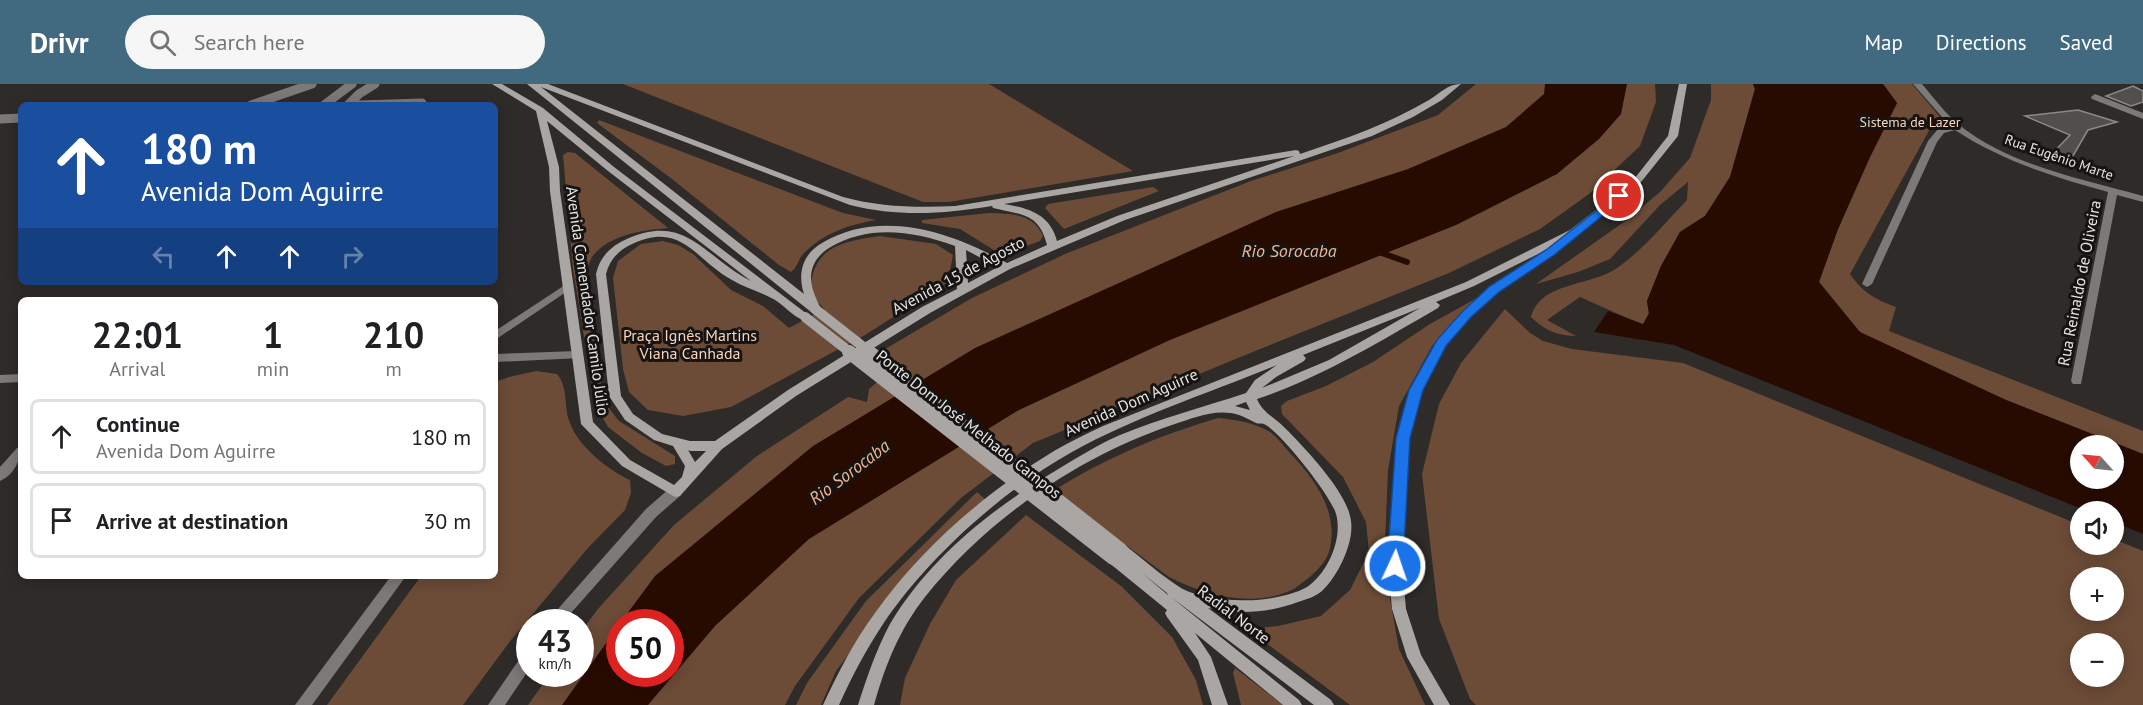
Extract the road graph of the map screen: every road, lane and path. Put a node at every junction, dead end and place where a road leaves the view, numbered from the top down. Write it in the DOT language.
graph roads {
  1 [pos="312,84"];
  2 [pos="352,84"];
  3 [pos="375,84"];
  4 [pos="496,84"];
  5 [pos="531,84"];
  6 [pos="540,84"];
  7 [pos="1456,84"];
  8 [pos="1683,84"];
  9 [pos="1917,84"];
  10 [pos="2095,97"];
  11 [pos="260,102"];
  12 [pos="328,102"];
  13 [pos="351,102"];
  14 [pos="540,110"];
  15 [pos="2143,116"];
  16 [pos="18,118"];
  17 [pos="0,119"];
  18 [pos="1956,127"];
  19 [pos="1327,149"];
  20 [pos="2113,190"];
  21 [pos="2143,199"];
  22 [pos="987,203"];
  23 [pos="1574,232"];
  24 [pos="960,244"];
  25 [pos="1053,247"];
  26 [pos="1006,267"];
  27 [pos="1470,284"];
  28 [pos="1867,284"];
  29 [pos="568,286"];
  30 [pos="963,290"];
  31 [pos="778,297"];
  32 [pos="810,313"];
  33 [pos="498,334"];
  34 [pos="1326,340"];
  35 [pos="577,355"];
  36 [pos="498,358"];
  37 [pos="18,378"];
  38 [pos="0,379"];
  39 [pos="2077,381"];
  40 [pos="1250,397"];
  41 [pos="1214,408"];
  42 [pos="1279,430"];
  43 [pos="678,443"];
  44 [pos="718,446"];
  45 [pos="18,455"];
  46 [pos="0,476"];
  47 [pos="687,481"];
  48 [pos="675,492"];
  49 [pos="1117,554"];
  50 [pos="397,579"];
  51 [pos="1168,596"];
  52 [pos="566,609"];
  53 [pos="516,676"];
  54 [pos="303,705"];
  55 [pos="496,705"];
  56 [pos="831,705"];
  57 [pos="866,705"];
  58 [pos="1220,705"];
  59 [pos="1294,705"];
  60 [pos="1326,705"];
  61 [pos="1443,705"];
  1 -- 11 [label="lane"];
  2 -- 12 [label="lane"];
  3 -- 13 [label="lane"];
  4 -- 14 [label="main road"];
  5 -- 32 [label="main road"];
  6 -- 22 [label="main road"];
  7 -- 19 [label="main road, Avenida 15 de Agosto"];
  8 -- 23 [label="main road, Avenida Dom Aguirre"];
  9 -- 18 [label="street, Rua Eugênio Marte"];
  10 -- 15 [label="street"];
  14 -- 29 [label="main road, Avenida Comendador Camilo Júlio"];
  14 -- 31 [label="main road"];
  16 -- 17 [label="lane"];
  18 -- 20 [label="street, Rua Eugênio Marte"];
  18 -- 28 [label="street"];
  19 -- 22 [label="main road"];
  19 -- 25 [label="main road, Avenida 15 de Agosto"];
  20 -- 21 [label="street, Rua Eugênio Marte"];
  20 -- 39 [label="street, Rua Reinaldo de Oliveira"];
  22 -- 25 [label="main road"];
  23 -- 27 [label="main road, Avenida Dom Aguirre"];
  23 -- 61 [label="main road"];
  24 -- 26 [label="main road"];
  24 -- 30 [label="main road"];
  24 -- 32 [label="main road"];
  25 -- 26 [label="main road, Avenida 15 de Agosto"];
  26 -- 30 [label="main road, Avenida 15 de Agosto"];
  27 -- 34 [label="main road, Avenida Dom Aguirre"];
  27 -- 40 [label="main road, Avenida Dom Aguirre"];
  29 -- 33 [label="street"];
  29 -- 35 [label="main road, Avenida Comendador Camilo Júlio"];
  30 -- 44 [label="main road, Avenida 15 de Agosto"];
  31 -- 32 [label="main road"];
  31 -- 43 [label="main road"];
  32 -- 49 [label="main road, Ponte Dom José Melhado Campos, bridge"];
  34 -- 40 [label="main road"];
  34 -- 56 [label="main road, Avenida Dom Aguirre"];
  35 -- 36 [label="street"];
  35 -- 48 [label="main road, Avenida Comendador Camilo Júlio"];
  37 -- 38 [label="street"];
  40 -- 41 [label="main road, Avenida Dom Aguirre"];
  40 -- 42 [label="main road"];
  41 -- 42 [label="main road"];
  41 -- 57 [label="main road, Avenida Dom Aguirre"];
  42 -- 51 [label="main road"];
  43 -- 44 [label="main road"];
  43 -- 47 [label="main road"];
  44 -- 47 [label="main road, Avenida 15 de Agosto"];
  45 -- 46 [label="street"];
  47 -- 48 [label="main road, Avenida 15 de Agosto"];
  48 -- 52 [label="street, Avenida 15 de Agosto"];
  49 -- 51 [label="main road, Radial Norte"];
  50 -- 54 [label="street"];
  51 -- 58 [label="main road"];
  51 -- 59 [label="main road, Radial Norte"];
  51 -- 60 [label="main road, Radial Norte"];
  53 -- 55 [label="street"];
}
